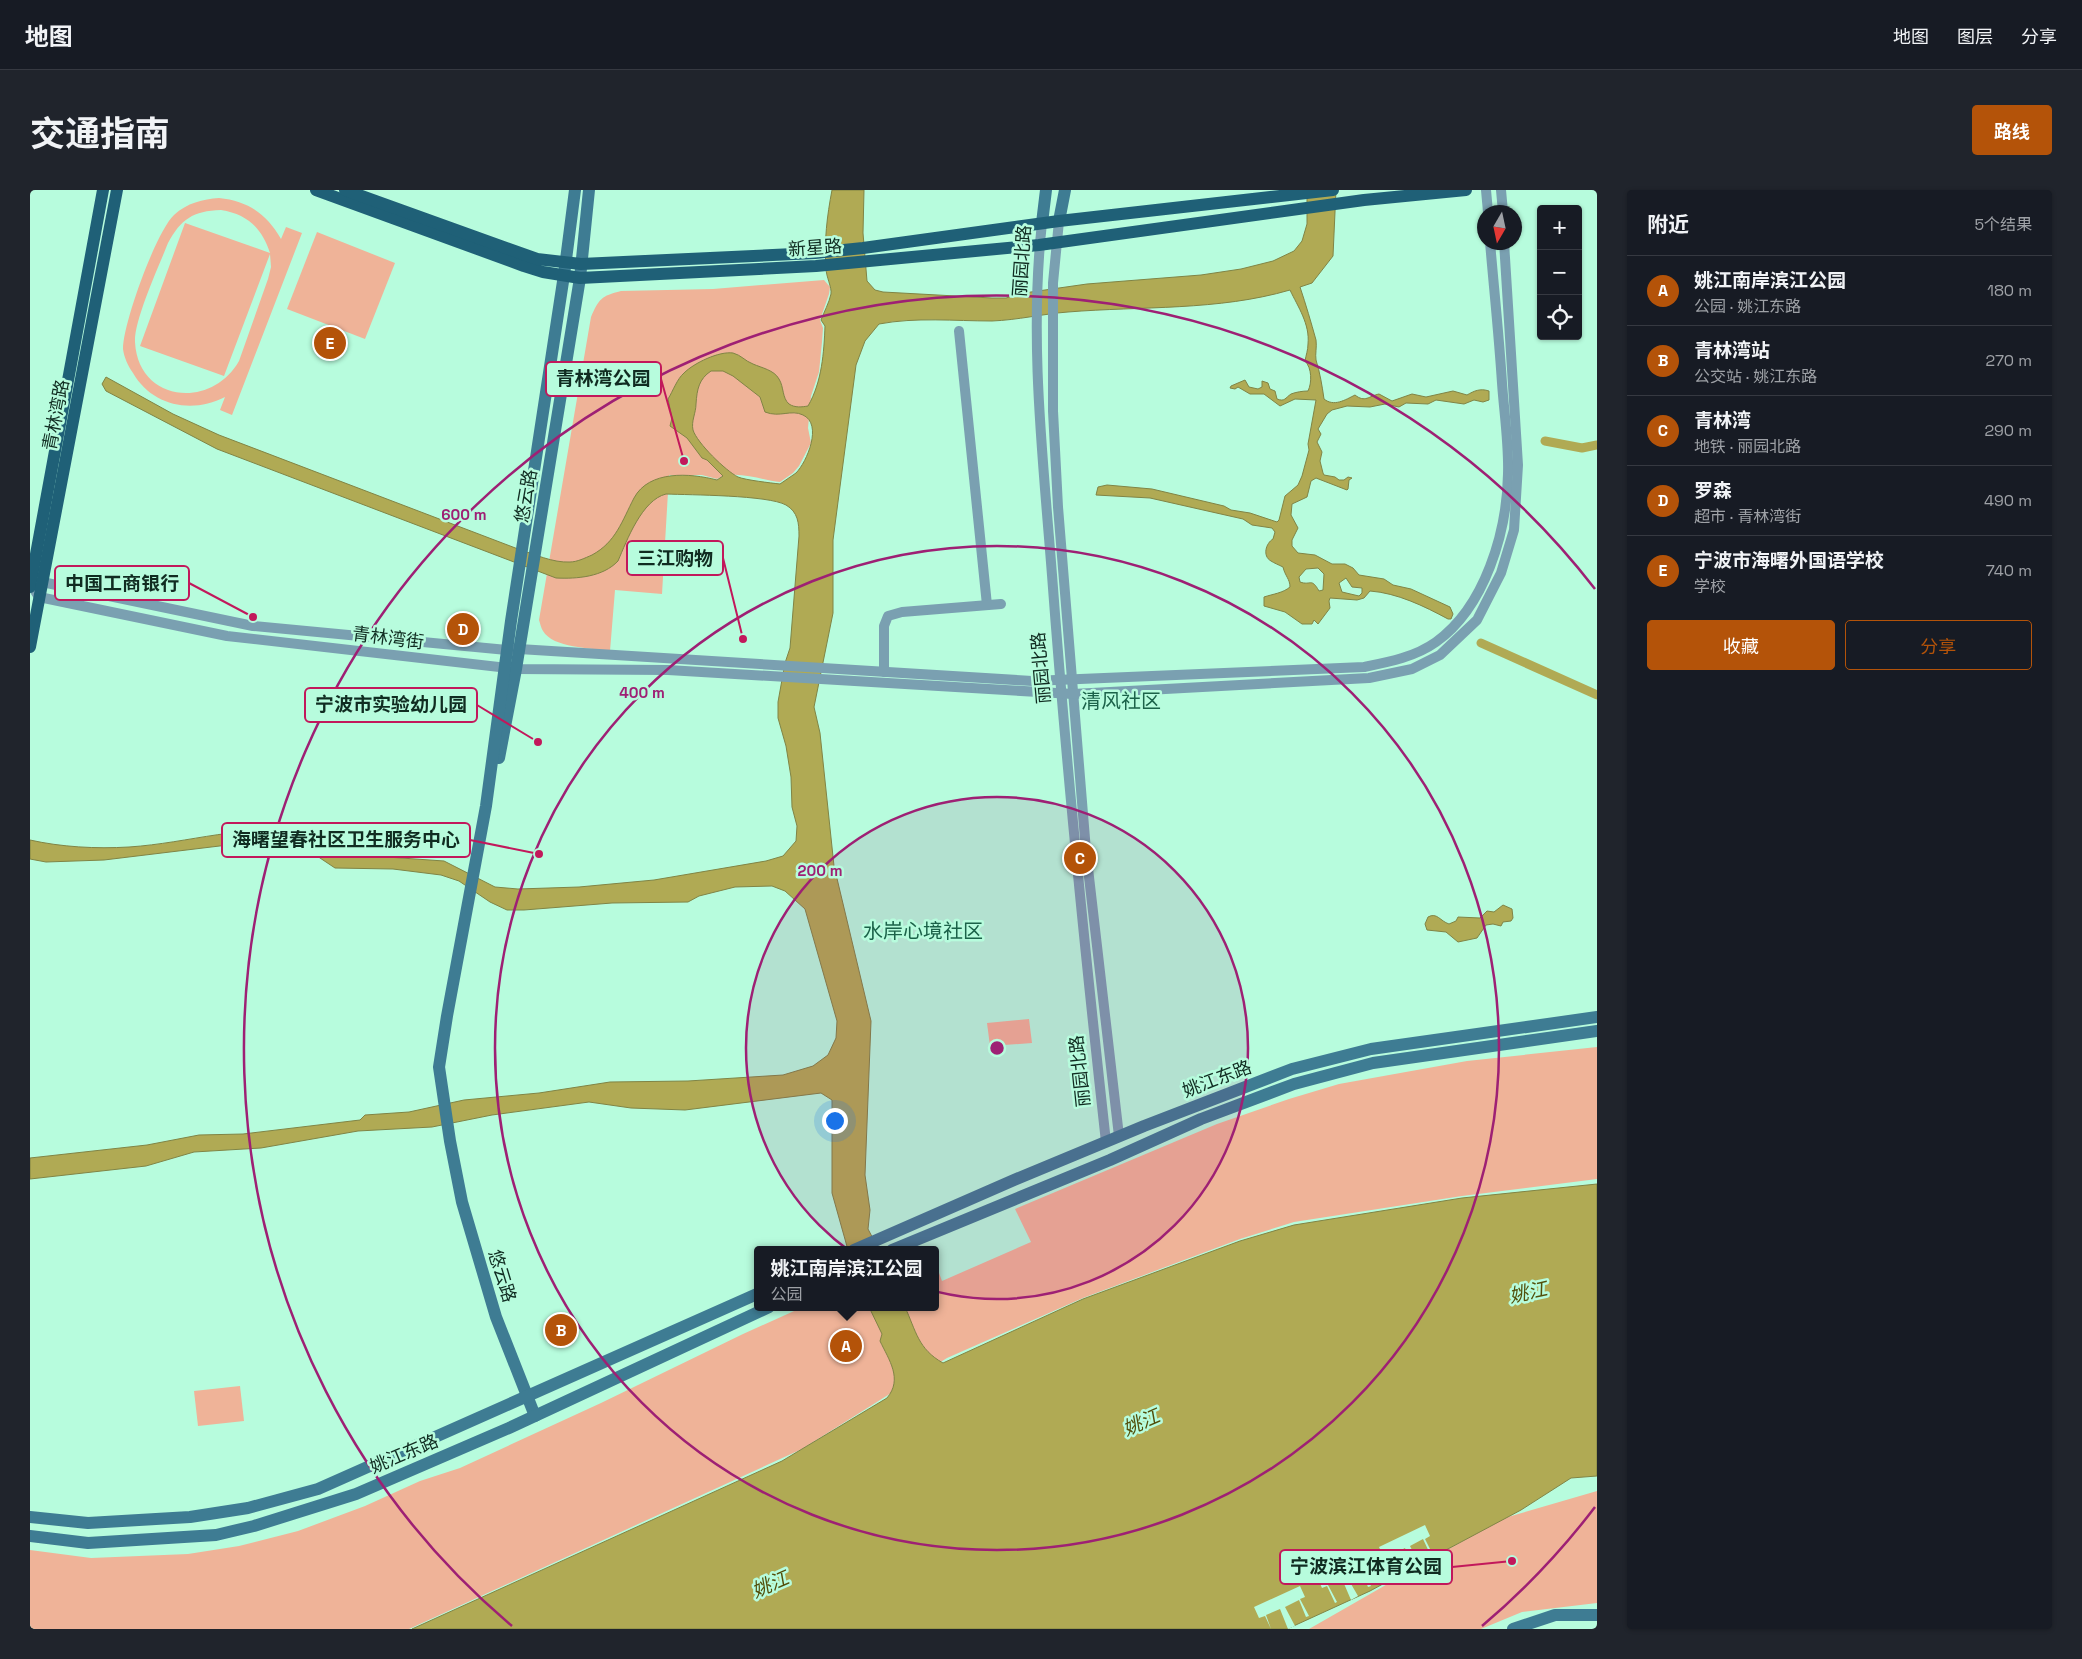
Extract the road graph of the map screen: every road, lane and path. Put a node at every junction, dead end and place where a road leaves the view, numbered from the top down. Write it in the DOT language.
graph roads {
  1 [pos="103,190"];
  2 [pos="117,190"];
  3 [pos="316,190"];
  4 [pos="345,190"];
  5 [pos="575,190"];
  6 [pos="589,190"];
  7 [pos="1046,190"];
  8 [pos="1065,190"];
  9 [pos="1332,190"];
  10 [pos="1466,190"];
  11 [pos="1486,190"];
  12 [pos="1502,190"];
  13 [pos="1487,205"];
  14 [pos="1503,205"];
  15 [pos="1060,221"];
  16 [pos="1042,223"];
  17 [pos="1057,242"];
  18 [pos="1039,245"];
  19 [pos="1491,250"];
  20 [pos="1505,250"];
  21 [pos="581,264"];
  22 [pos="565,269"];
  23 [pos="580,278"];
  24 [pos="959,331"];
  25 [pos="530,541"];
  26 [pos="33,585"];
  27 [pos="39,597"];
  28 [pos="1001,604"];
  29 [pos="987,605"];
  30 [pos="30,647"];
  31 [pos="513,649"];
  32 [pos="510,669"];
  33 [pos="884,672"];
  34 [pos="1060,680"];
  35 [pos="1072,680"];
  36 [pos="1061,694"];
  37 [pos="1073,694"];
  38 [pos="1597,1017"];
  39 [pos="1597,1031"];
  40 [pos="1119,1136"];
  41 [pos="1106,1142"];
  42 [pos="862,1246"];
  43 [pos="902,1246"];
  44 [pos="754,1295"];
  45 [pos="760,1311"];
  46 [pos="526,1395"];
  47 [pos="535,1416"];
  48 [pos="30,1517"];
  49 [pos="30,1536"];
  50 [pos="1597,1615"];
  51 [pos="1513,1629"];
  1 -- 26 [label="main road, 青林湾路"];
  2 -- 26 [label="main road, 青林湾路"];
  3 -- 22 [label="main road, 新星路"];
  4 -- 22 [label="main road, 新星路"];
  5 -- 22 [label="main road, 悠云路"];
  6 -- 21 [label="main road, 悠云路"];
  7 -- 16 [label="main road, 丽园北路"];
  8 -- 15 [label="main road, 丽园北路"];
  9 -- 15 [label="main road, 新星路"];
  10 -- 17 [label="main road, 新星路"];
  11 -- 13 [label="street"];
  12 -- 14 [label="street"];
  15 -- 16 [label="main road, 新星路"];
  15 -- 17 [label="street, 丽园北路"];
  16 -- 18 [label="street, 丽园北路"];
  16 -- 21 [label="main road, 新星路"];
  17 -- 18 [label="main road, 新星路"];
  17 -- 35 [label="street, 丽园北路"];
  18 -- 23 [label="main road, 新星路"];
  18 -- 34 [label="street, 丽园北路"];
  19 -- 35 [label="street, 青林湾街"];
  20 -- 37 [label="street, 青林湾街"];
  21 -- 22 [label="main road, 新星路"];
  21 -- 23 [label="main road, 悠云路"];
  22 -- 23 [label="main road, 新星路"];
  22 -- 25 [label="main road, 悠云路"];
  23 -- 25 [label="main road, 悠云路"];
  24 -- 29 [label="street"];
  25 -- 31 [label="main road, 悠云路"];
  26 -- 27 [label="main road, 青林湾路"];
  26 -- 31 [label="street, 青林湾街"];
  27 -- 30 [label="main road, 青林湾路"];
  27 -- 32 [label="street, 青林湾街"];
  28 -- 29 [label="street"];
  29 -- 33 [label="street"];
  31 -- 32 [label="main road, 悠云路"];
  31 -- 33 [label="street, 青林湾街"];
  32 -- 36 [label="street, 青林湾街"];
  32 -- 46 [label="main road, 悠云路"];
  33 -- 34 [label="street, 青林湾街"];
  34 -- 35 [label="street, 青林湾街"];
  34 -- 36 [label="street, 丽园北路"];
  35 -- 37 [label="street, 丽园北路"];
  36 -- 37 [label="street, 青林湾街"];
  36 -- 41 [label="street, 丽园北路"];
  37 -- 40 [label="street, 丽园北路"];
  38 -- 40 [label="main road, 姚江东路"];
  39 -- 43 [label="main road, 姚江东路"];
  40 -- 41 [label="main road, 姚江东路"];
  41 -- 42 [label="main road, 姚江东路"];
  44 -- 46 [label="main road, 姚江东路"];
  45 -- 47 [label="main road, 姚江东路"];
  46 -- 47 [label="main road, 悠云路"];
  46 -- 48 [label="main road, 姚江东路"];
  47 -- 49 [label="main road, 姚江东路"];
  50 -- 51 [label="main road"];
}
